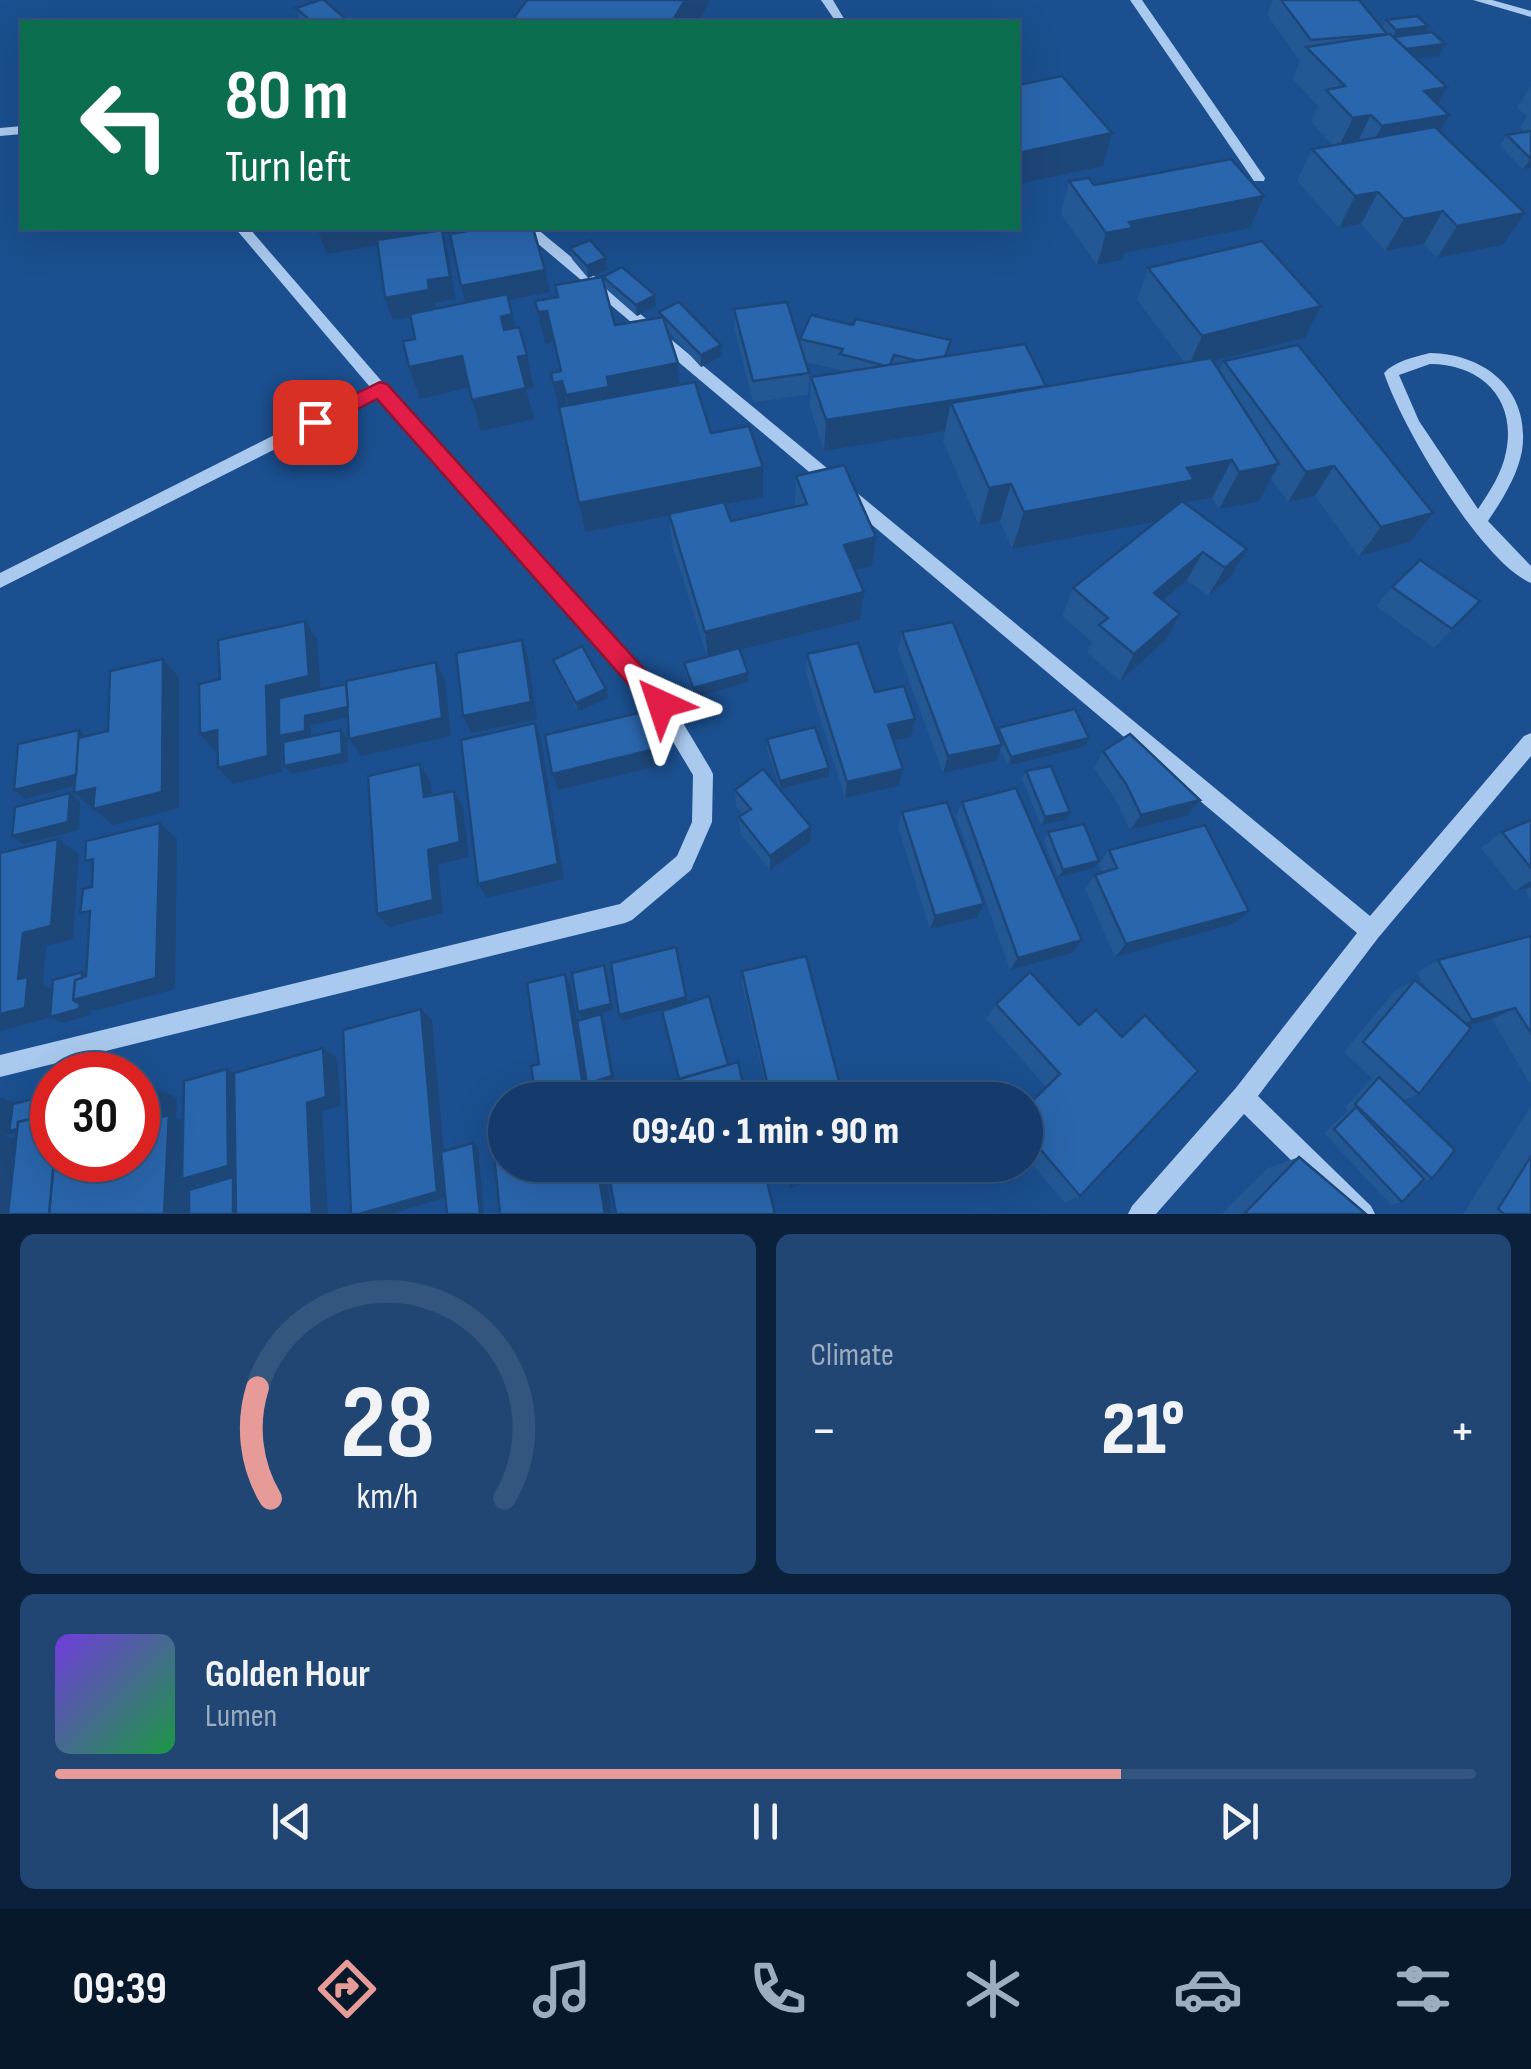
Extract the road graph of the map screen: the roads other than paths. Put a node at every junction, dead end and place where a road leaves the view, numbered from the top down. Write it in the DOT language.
graph roads {
  1 [pos="1136,0"];
  2 [pos="1478,0"];
  3 [pos="1531,14"];
  4 [pos="1260,178"];
  5 [pos="244,230"];
  6 [pos="530,230"];
  7 [pos="380,389"];
  8 [pos="1480,520"];
  9 [pos="1531,576"];
  10 [pos="0,581"];
  11 [pos="1531,742"];
  12 [pos="1523,763"];
  13 [pos="1370,931"];
  14 [pos="0,1066"];
  15 [pos="1242,1096"];
  16 [pos="1140,1214"];
  17 [pos="1363,1214"];
  1 -- 4 [label="street"];
  2 -- 3 [label="street"];
  5 -- 7 [label="street"];
  6 -- 13 [label="street"];
  7 -- 10 [label="street"];
  7 -- 14 [label="street"];
  8 -- 8 [label="street"];
  8 -- 9 [label="street"];
  11 -- 12 [label="street"];
  12 -- 13 [label="street"];
  13 -- 15 [label="street"];
  15 -- 16 [label="street"];
  15 -- 17 [label="street"];
}
